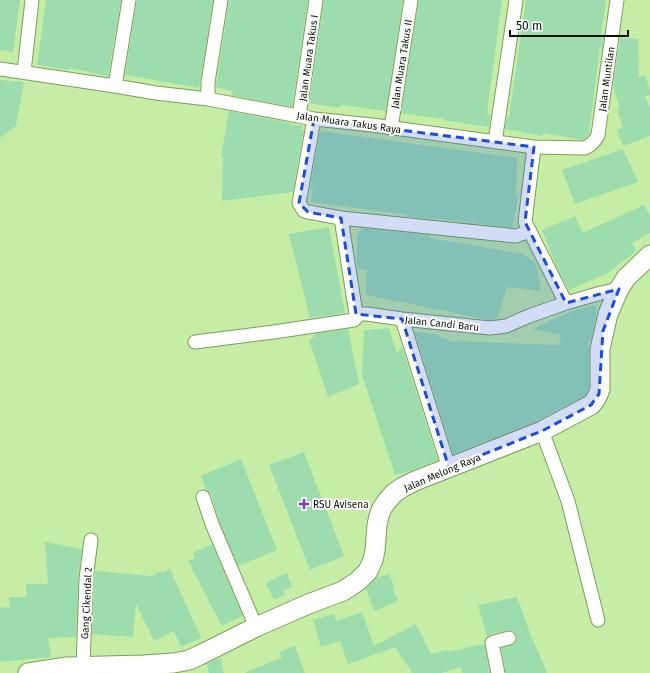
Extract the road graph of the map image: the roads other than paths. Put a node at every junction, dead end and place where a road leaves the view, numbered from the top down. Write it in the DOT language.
graph roads {
  1 [pos="32,0"];
  2 [pos="129,0"];
  3 [pos="221,0"];
  4 [pos="316,0"];
  5 [pos="411,0"];
  6 [pos="516,0"];
  7 [pos="617,0"];
  8 [pos="1,70"];
  9 [pos="24,72"];
  10 [pos="115,86"];
  11 [pos="208,99"];
  12 [pos="299,116"];
  13 [pos="314,119"];
  14 [pos="391,128"];
  15 [pos="598,135"];
  16 [pos="495,142"];
  17 [pos="534,147"];
  18 [pos="341,218"];
  19 [pos="530,231"];
  20 [pos="650,255"];
  21 [pos="619,289"];
  22 [pos="566,303"];
  23 [pos="356,314"];
  24 [pos="402,319"];
  25 [pos="195,342"];
  26 [pos="542,431"];
  27 [pos="449,468"];
  28 [pos="203,496"];
  29 [pos="91,540"];
  30 [pos="598,620"];
  31 [pos="256,628"];
  32 [pos="509,638"];
  33 [pos="83,667"];
  34 [pos="124,670"];
  35 [pos="28,673"];
  36 [pos="498,673"];
  1 -- 9 [label="street"];
  2 -- 10 [label="street"];
  3 -- 11 [label="street"];
  4 -- 12 [label="street, Jalan Muara Takus I"];
  5 -- 14 [label="street, Jalan Muara Takus II"];
  6 -- 16 [label="street"];
  7 -- 15 [label="street, Jalan Muntilan"];
  8 -- 9 [label="street, Jalan Muara Takus Raya"];
  9 -- 10 [label="street, Jalan Muara Takus Raya"];
  10 -- 11 [label="street, Jalan Muara Takus Raya"];
  11 -- 12 [label="street, Jalan Muara Takus Raya"];
  12 -- 13 [label="street, Jalan Muara Takus Raya"];
  13 -- 14 [label="street, Jalan Muara Takus Raya"];
  13 -- 18 [label="street"];
  14 -- 16 [label="street, Jalan Muara Takus Raya"];
  15 -- 17 [label="street, Jalan Muara Takus Raya"];
  16 -- 17 [label="street, Jalan Muara Takus Raya"];
  17 -- 19 [label="street"];
  18 -- 19 [label="street"];
  18 -- 23 [label="street"];
  19 -- 22 [label="street"];
  20 -- 21 [label="main road, Jalan Melong Raya"];
  21 -- 22 [label="street, Jalan Candi Baru"];
  21 -- 26 [label="main road, Jalan Melong Raya"];
  22 -- 24 [label="street, Jalan Candi Baru"];
  23 -- 24 [label="street, Jalan Candi Baru"];
  23 -- 25 [label="street"];
  24 -- 27 [label="street"];
  26 -- 27 [label="main road, Jalan Melong Raya"];
  26 -- 30 [label="street"];
  27 -- 31 [label="main road, Jalan Melong Raya"];
  28 -- 31 [label="street"];
  29 -- 33 [label="street, Gang Cikendal 2"];
  31 -- 34 [label="main road, Jalan Melong Raya"];
  32 -- 36 [label="street"];
  33 -- 34 [label="main road, Jalan Melong Raya"];
  33 -- 35 [label="main road, Jalan Melong Raya"];
}
